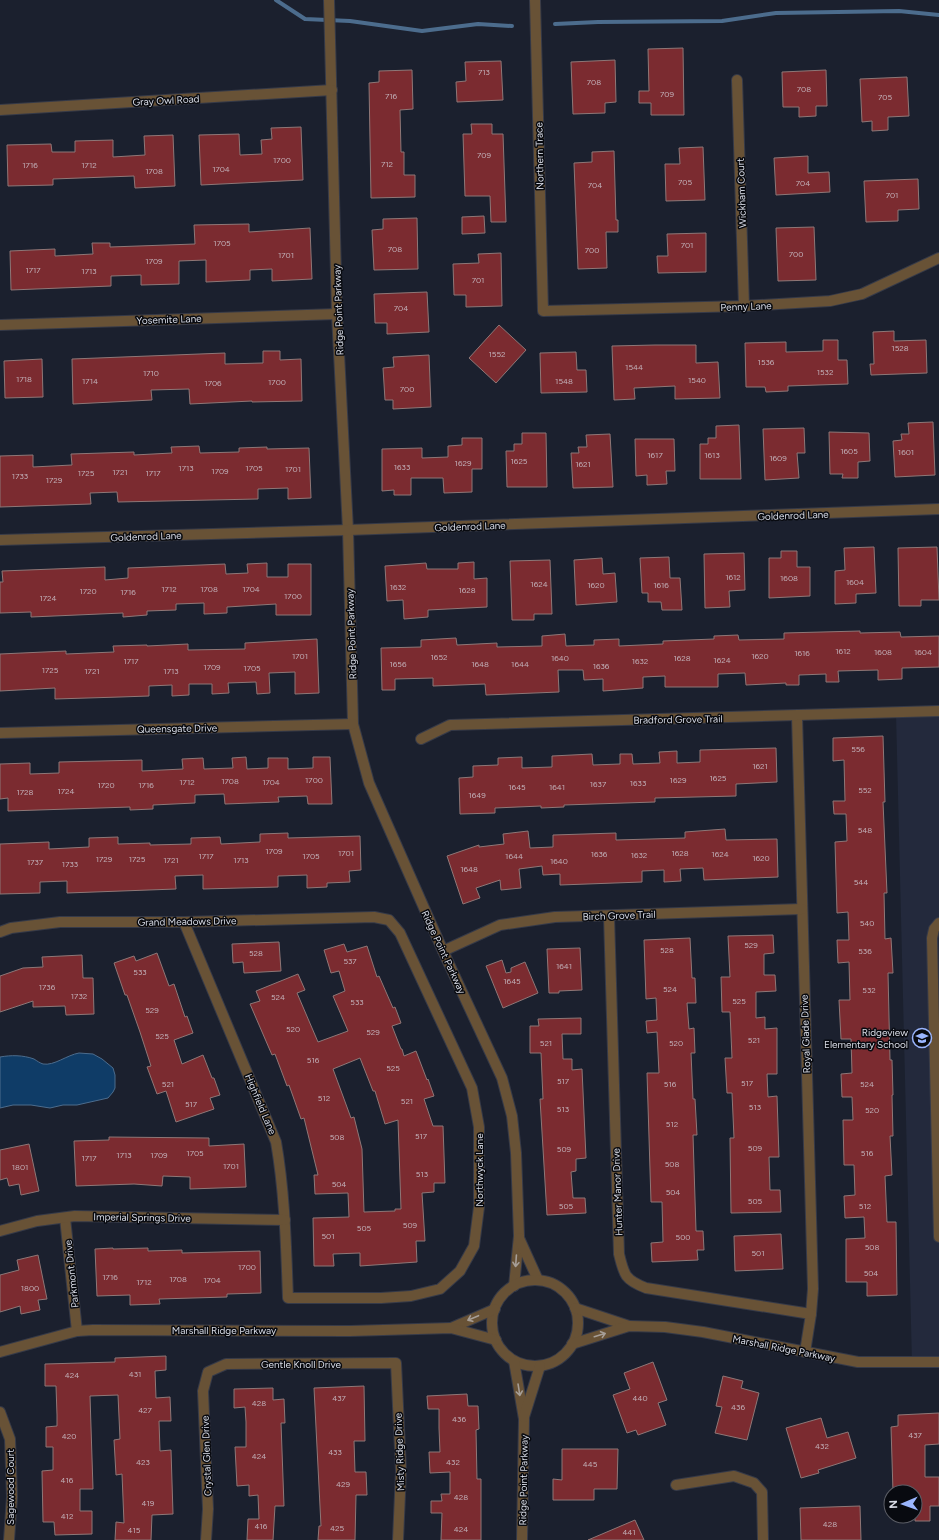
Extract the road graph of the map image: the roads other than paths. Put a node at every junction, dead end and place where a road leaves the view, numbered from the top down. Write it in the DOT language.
graph roads {
  1 [pos="329,0"];
  2 [pos="535,0"];
  3 [pos="737,80"];
  4 [pos="332,90"];
  5 [pos="0,110"];
  6 [pos="939,258"];
  7 [pos="744,306"];
  8 [pos="543,311"];
  9 [pos="337,314"];
  10 [pos="0,325"];
  11 [pos="939,510"];
  12 [pos="348,530"];
  13 [pos="0,540"];
  14 [pos="939,712"];
  15 [pos="797,716"];
  16 [pos="353,724"];
  17 [pos="0,732"];
  18 [pos="421,739"];
  19 [pos="802,910"];
  20 [pos="609,916"];
  21 [pos="374,917"];
  22 [pos="184,922"];
  23 [pos="939,923"];
  24 [pos="0,932"];
  25 [pos="443,951"];
  26 [pos="938,1206"];
  27 [pos="65,1218"];
  28 [pos="286,1220"];
  29 [pos="0,1231"];
  30 [pos="519,1236"];
  31 [pos="939,1237"];
  32 [pos="538,1280"];
  33 [pos="514,1286"];
  34 [pos="288,1298"];
  35 [pos="575,1308"];
  36 [pos="495,1309"];
  37 [pos="811,1314"];
  38 [pos="629,1326"];
  39 [pos="451,1328"];
  40 [pos="77,1331"];
  41 [pos="496,1340"];
  42 [pos="572,1344"];
  43 [pos="0,1352"];
  44 [pos="805,1352"];
  45 [pos="514,1361"];
  46 [pos="939,1362"];
  47 [pos="396,1363"];
  48 [pos="540,1366"];
  49 [pos="208,1372"];
  50 [pos="0,1412"];
  51 [pos="524,1419"];
  52 [pos="676,1485"];
  53 [pos="9,1540"];
  54 [pos="206,1540"];
  55 [pos="398,1540"];
  56 [pos="522,1540"];
  57 [pos="763,1540"];
  1 -- 4 [label="street, Ridge Point Parkway"];
  2 -- 8 [label="street, Northern Trace"];
  3 -- 7 [label="street, Wickham Court"];
  4 -- 5 [label="street, Gray Owl Road"];
  4 -- 9 [label="street, Ridge Point Parkway"];
  6 -- 7 [label="street, Penny Lane"];
  7 -- 8 [label="street, Penny Lane"];
  9 -- 10 [label="street, Yosemite Lane"];
  9 -- 12 [label="street, Ridge Point Parkway"];
  11 -- 12 [label="street, Goldenrod Lane"];
  12 -- 13 [label="street, Goldenrod Lane"];
  12 -- 16 [label="street, Ridge Point Parkway"];
  14 -- 15 [label="street, Bradford Grove Trail"];
  15 -- 18 [label="street, Bradford Grove Trail"];
  15 -- 19 [label="street, Royal Glade Drive"];
  16 -- 17 [label="street, Queensgate Drive"];
  16 -- 25 [label="street, Ridge Point Parkway"];
  19 -- 20 [label="street, Birch Grove Trail"];
  19 -- 37 [label="street, Royal Glade Drive"];
  20 -- 25 [label="street, Birch Grove Trail"];
  20 -- 37 [label="street, Hunter Manor Drive"];
  21 -- 22 [label="street, Grand Meadows Drive"];
  21 -- 34 [label="street, Northwyck Lane"];
  22 -- 24 [label="street, Grand Meadows Drive"];
  22 -- 28 [label="street, Highfield Lane"];
  23 -- 26 [label="street"];
  25 -- 30 [label="street, Ridge Point Parkway"];
  26 -- 31 [label="street"];
  27 -- 28 [label="street, Imperial Springs Drive"];
  27 -- 29 [label="street, Imperial Springs Drive"];
  27 -- 40 [label="street, Parkmont Drive"];
  28 -- 34 [label="street, Highfield Lane"];
  30 -- 32 [label="street"];
  30 -- 33 [label="street, one-way"];
  32 -- 33 [label="street"];
  32 -- 35 [label="street"];
  33 -- 36 [label="street"];
  35 -- 38 [label="street, Marshall Ridge Parkway"];
  35 -- 42 [label="street"];
  36 -- 39 [label="street, Marshall Ridge Parkway, one-way"];
  36 -- 41 [label="street"];
  37 -- 44 [label="street, Royal Glade Drive"];
  42 -- 38 [label="street, Marshall Ridge Parkway, one-way"];
  38 -- 44 [label="street, Marshall Ridge Parkway"];
  39 -- 40 [label="street, Marshall Ridge Parkway"];
  39 -- 41 [label="street, Marshall Ridge Parkway"];
  40 -- 43 [label="street, Marshall Ridge Parkway"];
  41 -- 45 [label="street"];
  42 -- 48 [label="street"];
  44 -- 46 [label="street, Marshall Ridge Parkway"];
  45 -- 48 [label="street"];
  45 -- 51 [label="street, one-way"];
  47 -- 49 [label="street, Gentle Knoll Drive"];
  47 -- 55 [label="street, Misty Ridge Drive"];
  48 -- 51 [label="street"];
  49 -- 54 [label="street, Crystal Glen Drive"];
  50 -- 53 [label="street, Sagewood Court"];
  51 -- 56 [label="street, Ridge Point Parkway"];
  52 -- 57 [label="street"];
}
